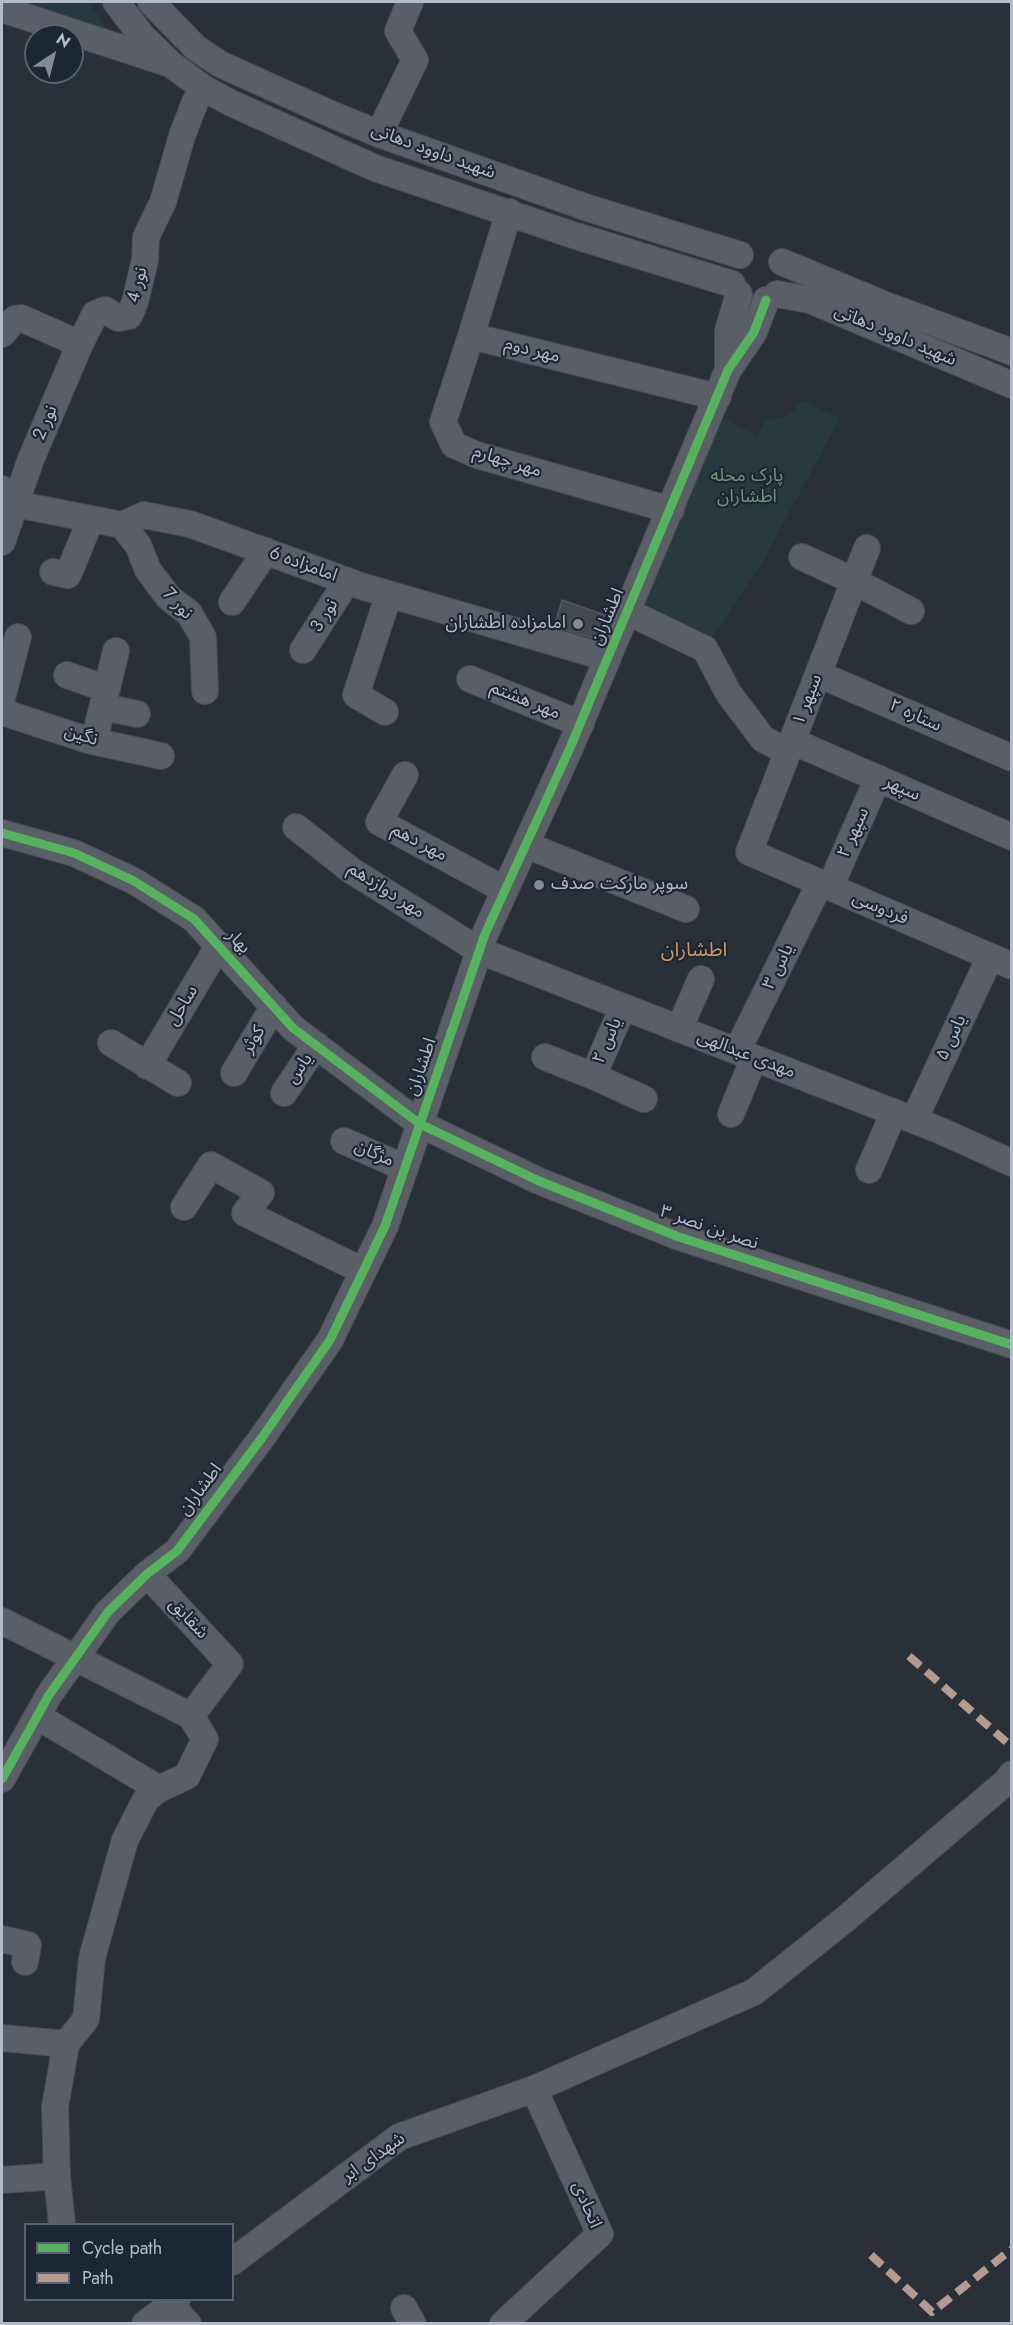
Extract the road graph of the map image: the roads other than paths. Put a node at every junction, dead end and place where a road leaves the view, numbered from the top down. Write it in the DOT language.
graph roads {
  1 [pos="116,2"];
  2 [pos="150,2"];
  3 [pos="410,2"];
  4 [pos="2,9"];
  5 [pos="172,65"];
  6 [pos="195,102"];
  7 [pos="379,134"];
  8 [pos="509,212"];
  9 [pos="740,255"];
  10 [pos="782,262"];
  11 [pos="736,289"];
  12 [pos="771,297"];
  13 [pos="2,334"];
  14 [pos="471,336"];
  15 [pos="80,344"];
  16 [pos="1011,352"];
  17 [pos="728,370"];
  18 [pos="1011,385"];
  19 [pos="718,397"];
  20 [pos="8,496"];
  21 [pos="671,510"];
  22 [pos="91,519"];
  23 [pos="122,525"];
  24 [pos="2,542"];
  25 [pos="867,548"];
  26 [pos="266,551"];
  27 [pos="802,557"];
  28 [pos="53,572"];
  29 [pos="347,581"];
  30 [pos="854,581"];
  31 [pos="388,594"];
  32 [pos="232,602"];
  33 [pos="911,611"];
  34 [pos="628,612"];
  35 [pos="18,638"];
  36 [pos="303,650"];
  37 [pos="117,651"];
  38 [pos="608,658"];
  39 [pos="818,674"];
  40 [pos="66,675"];
  41 [pos="470,679"];
  42 [pos="205,691"];
  43 [pos="2,698"];
  44 [pos="105,698"];
  45 [pos="2,712"];
  46 [pos="385,712"];
  47 [pos="137,714"];
  48 [pos="581,724"];
  49 [pos="94,741"];
  50 [pos="790,746"];
  51 [pos="161,756"];
  52 [pos="1011,758"];
  53 [pos="405,776"];
  54 [pos="878,778"];
  55 [pos="296,827"];
  56 [pos="2,833"];
  57 [pos="1011,837"];
  58 [pos="526,845"];
  59 [pos="749,852"];
  60 [pos="825,885"];
  61 [pos="505,890"];
  62 [pos="686,909"];
  63 [pos="219,945"];
  64 [pos="480,951"];
  65 [pos="1001,961"];
  66 [pos="701,979"];
  67 [pos="274,1006"];
  68 [pos="623,1007"];
  69 [pos="679,1029"];
  70 [pos="111,1043"];
  71 [pos="316,1045"];
  72 [pos="746,1055"];
  73 [pos="545,1058"];
  74 [pos="147,1066"];
  75 [pos="234,1073"];
  76 [pos="593,1076"];
  77 [pos="178,1083"];
  78 [pos="284,1093"];
  79 [pos="645,1099"];
  80 [pos="731,1114"];
  81 [pos="904,1116"];
  82 [pos="420,1124"];
  83 [pos="344,1141"];
  84 [pos="1011,1163"];
  85 [pos="405,1168"];
  86 [pos="869,1170"];
  87 [pos="184,1207"];
  88 [pos="363,1271"];
  89 [pos="1004,1343"];
  90 [pos="147,1574"];
  91 [pos="2,1621"];
  92 [pos="75,1659"];
  93 [pos="38,1716"];
  94 [pos="190,1716"];
  95 [pos="1011,1774"];
  96 [pos="2,1779"];
  97 [pos="159,1789"];
  98 [pos="2,1939"];
  99 [pos="25,1962"];
  100 [pos="2,2038"];
  101 [pos="66,2044"];
  102 [pos="534,2089"];
  103 [pos="57,2176"];
  104 [pos="2,2180"];
  105 [pos="62,2223"];
  106 [pos="234,2261"];
  107 [pos="173,2302"];
  108 [pos="145,2324"];
  109 [pos="188,2324"];
  110 [pos="503,2324"];
  1 -- 5 [label="street, شهید داوود دهاتی"];
  2 -- 7 [label="street, شهید داوود دهاتی"];
  3 -- 7 [label="street"];
  4 -- 5 [label="street, شهید داوود دهاتی"];
  5 -- 8 [label="street, شهید داوود دهاتی"];
  6 -- 15 [label="street, نور 4"];
  7 -- 9 [label="street, شهید داوود دهاتی"];
  8 -- 11 [label="street, شهید داوود دهاتی"];
  8 -- 14 [label="street"];
  9 -- 10 [label="street"];
  9 -- 11 [label="street"];
  10 -- 12 [label="street"];
  10 -- 16 [label="street, شهید داوود دهاتی"];
  11 -- 12 [label="street"];
  11 -- 17 [label="street, اطشاران"];
  12 -- 17 [label="street, اطشاران"];
  12 -- 18 [label="street, شهید داوود دهاتی"];
  13 -- 15 [label="street"];
  14 -- 19 [label="street, مهر دوم"];
  14 -- 21 [label="street, مهر چهارم"];
  15 -- 20 [label="street, نور 2"];
  17 -- 19 [label="street, اطشاران"];
  19 -- 21 [label="street, اطشاران"];
  20 -- 22 [label="street, امامزاده 6"];
  20 -- 24 [label="street, نور 2"];
  21 -- 34 [label="street, اطشاران"];
  22 -- 23 [label="street, امامزاده 6"];
  22 -- 28 [label="street"];
  23 -- 26 [label="street, امامزاده 6"];
  23 -- 42 [label="street, نور 7"];
  25 -- 30 [label="street, سپهر ۱"];
  26 -- 29 [label="street, امامزاده 6"];
  26 -- 32 [label="street"];
  27 -- 30 [label="street"];
  29 -- 31 [label="street, امامزاده 6"];
  29 -- 36 [label="street, نور 3"];
  30 -- 33 [label="street"];
  30 -- 39 [label="street, سپهر ۱"];
  31 -- 38 [label="street, امامزاده 6"];
  31 -- 46 [label="street"];
  34 -- 38 [label="street, اطشاران"];
  34 -- 50 [label="street, سپهر"];
  35 -- 43 [label="street"];
  37 -- 44 [label="street"];
  38 -- 48 [label="street, اطشاران"];
  39 -- 50 [label="street, سپهر ۱"];
  39 -- 52 [label="street, ستاره ۲"];
  40 -- 44 [label="street"];
  41 -- 48 [label="street, مهر هشتم"];
  44 -- 47 [label="street"];
  44 -- 49 [label="street"];
  45 -- 49 [label="street, نگین"];
  48 -- 58 [label="street, اطشاران"];
  49 -- 51 [label="street, نگین"];
  50 -- 54 [label="street, سپهر"];
  50 -- 59 [label="street, سپهر ۱"];
  53 -- 61 [label="street, مهر دهم"];
  54 -- 57 [label="street, سپهر"];
  54 -- 60 [label="street, سپهر ۲"];
  55 -- 64 [label="street, مهر دوازدهم"];
  56 -- 63 [label="street, بهار"];
  58 -- 61 [label="street, اطشاران"];
  58 -- 62 [label="street"];
  59 -- 60 [label="street, فردوسی"];
  60 -- 65 [label="street, فردوسی"];
  60 -- 72 [label="street, یاس ۳"];
  61 -- 64 [label="street, اطشاران"];
  63 -- 67 [label="street, بهار"];
  63 -- 74 [label="street, ساحل"];
  64 -- 68 [label="street, مهدی عبدالهی"];
  64 -- 82 [label="street, اطشاران"];
  65 -- 81 [label="street, یاس ۵"];
  66 -- 69 [label="street"];
  67 -- 71 [label="street, بهار"];
  67 -- 75 [label="street, کوثر"];
  68 -- 69 [label="street, مهدی عبدالهی"];
  68 -- 76 [label="street, یاس ۲"];
  69 -- 72 [label="street, مهدی عبدالهی"];
  70 -- 74 [label="street"];
  71 -- 78 [label="street, یاس"];
  71 -- 82 [label="street, بهار"];
  72 -- 80 [label="street, یاس ۳"];
  72 -- 81 [label="street, مهدی عبدالهی"];
  73 -- 76 [label="street, یاس ۲"];
  74 -- 77 [label="street"];
  76 -- 79 [label="street, یاس ۲"];
  81 -- 84 [label="street, مهدی عبدالهی"];
  81 -- 86 [label="street, یاس ۵"];
  82 -- 85 [label="street, اطشاران"];
  82 -- 89 [label="street, نصر بن نصر ۳"];
  83 -- 85 [label="street, مژگان"];
  85 -- 88 [label="street, اطشاران"];
  87 -- 88 [label="street"];
  88 -- 90 [label="street, اطشاران"];
  90 -- 92 [label="street, اطشاران"];
  90 -- 94 [label="street, شقایق"];
  91 -- 92 [label="street"];
  92 -- 93 [label="street, اطشاران"];
  92 -- 94 [label="street"];
  93 -- 96 [label="street, اطشاران"];
  93 -- 97 [label="street"];
  94 -- 97 [label="street"];
  95 -- 102 [label="street, شهدای ابر"];
  97 -- 101 [label="street"];
  98 -- 99 [label="street"];
  100 -- 101 [label="street"];
  101 -- 103 [label="street"];
  102 -- 106 [label="street, شهدای ابر"];
  102 -- 110 [label="street, اتحادی"];
  103 -- 104 [label="street"];
  103 -- 105 [label="street"];
  107 -- 108 [label="street"];
  107 -- 109 [label="street"];
}
